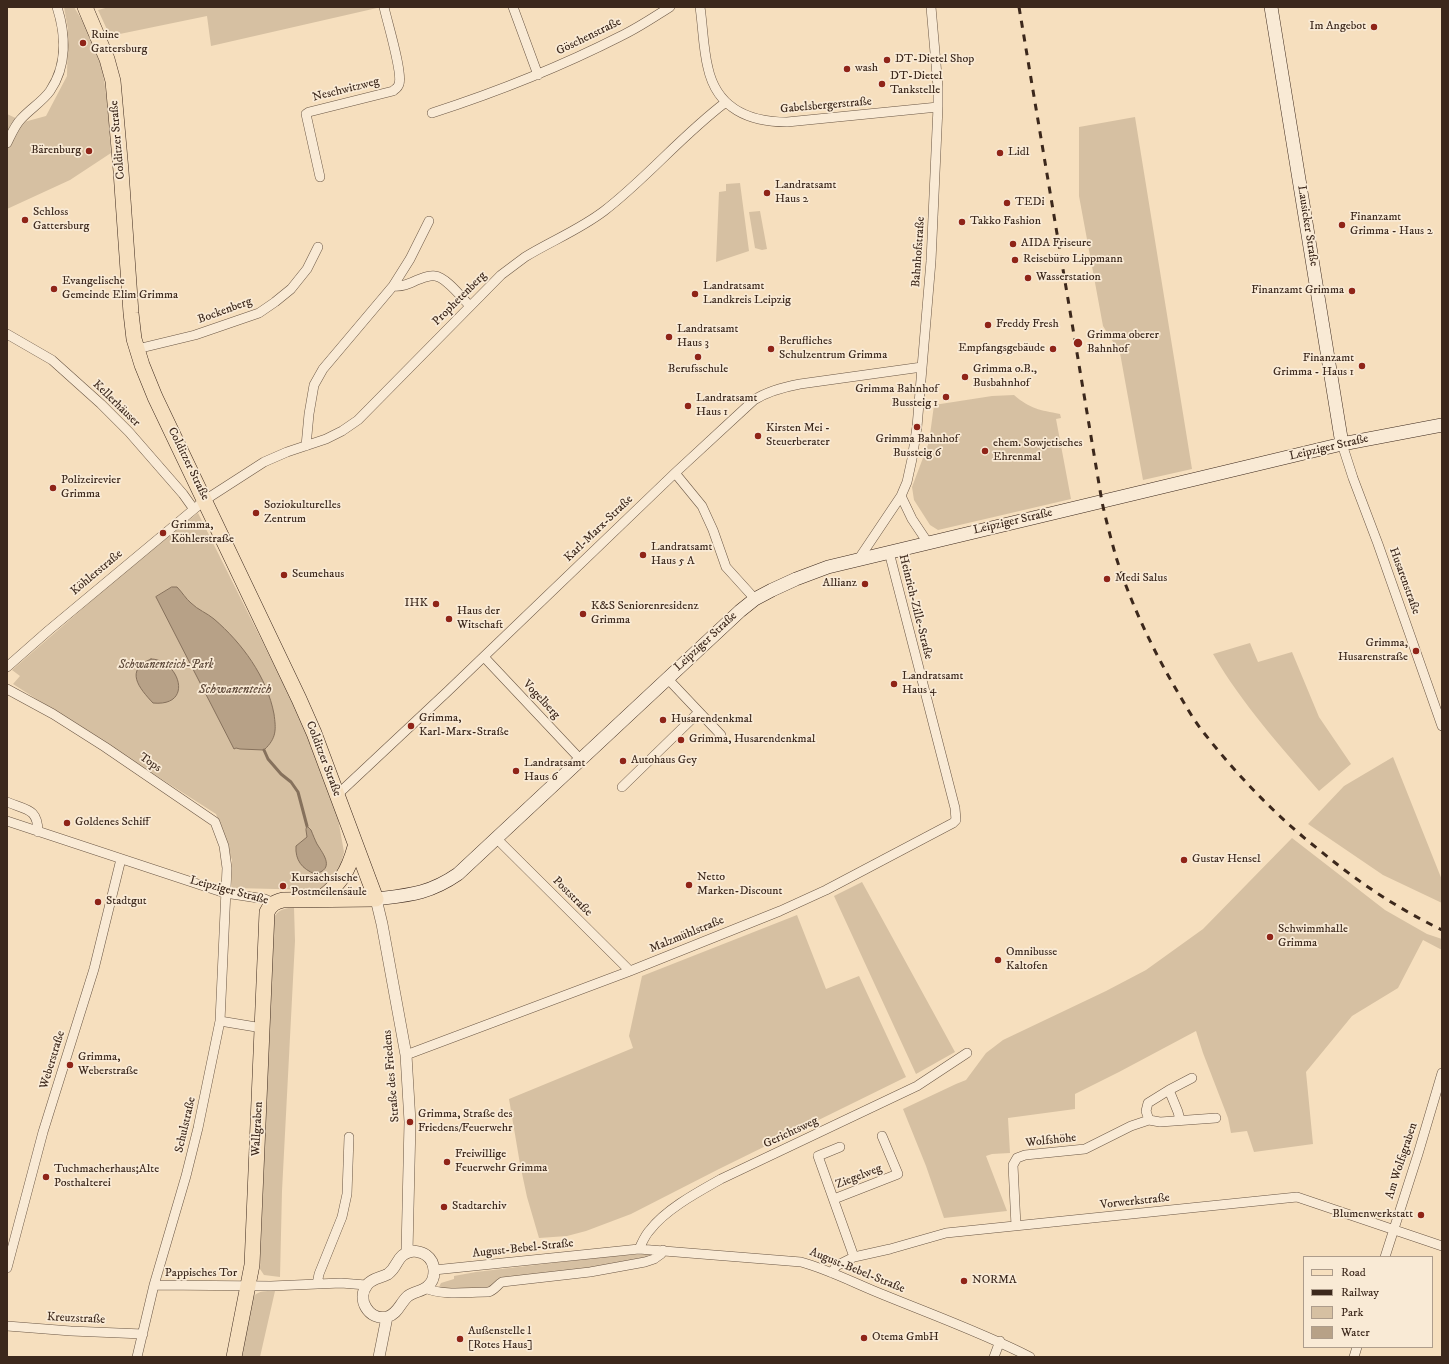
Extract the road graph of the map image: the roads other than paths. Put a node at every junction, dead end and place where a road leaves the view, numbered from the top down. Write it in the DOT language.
graph roads {
  1 [pos="57,7"];
  2 [pos="85,7"];
  3 [pos="384,7"];
  4 [pos="513,7"];
  5 [pos="670,7"];
  6 [pos="700,7"];
  7 [pos="931,7"];
  8 [pos="1270,7"];
  9 [pos="538,75"];
  10 [pos="726,102"];
  11 [pos="938,107"];
  12 [pos="432,113"];
  13 [pos="7,143"];
  14 [pos="320,177"];
  15 [pos="429,221"];
  16 [pos="318,247"];
  17 [pos="394,286"];
  18 [pos="470,306"];
  19 [pos="7,334"];
  20 [pos="137,349"];
  21 [pos="922,367"];
  22 [pos="1442,425"];
  23 [pos="1342,444"];
  24 [pos="306,446"];
  25 [pos="675,473"];
  26 [pos="901,496"];
  27 [pos="199,504"];
  28 [pos="928,542"];
  29 [pos="889,552"];
  30 [pos="858,560"];
  31 [pos="755,599"];
  32 [pos="484,657"];
  33 [pos="7,667"];
  34 [pos="667,678"];
  35 [pos="7,689"];
  36 [pos="1440,711"];
  37 [pos="699,712"];
  38 [pos="1442,726"];
  39 [pos="720,735"];
  40 [pos="580,759"];
  41 [pos="622,788"];
  42 [pos="337,796"];
  43 [pos="7,802"];
  44 [pos="955,808"];
  45 [pos="7,821"];
  46 [pos="38,832"];
  47 [pos="497,839"];
  48 [pos="355,847"];
  49 [pos="121,859"];
  50 [pos="225,892"];
  51 [pos="320,899"];
  52 [pos="376,899"];
  53 [pos="274,903"];
  54 [pos="630,971"];
  55 [pos="220,1021"];
  56 [pos="262,1028"];
  57 [pos="967,1053"];
  58 [pos="406,1055"];
  59 [pos="1442,1073"];
  60 [pos="1192,1078"];
  61 [pos="1169,1090"];
  62 [pos="1216,1118"];
  63 [pos="1149,1120"];
  64 [pos="1180,1120"];
  65 [pos="882,1136"];
  66 [pos="349,1137"];
  67 [pos="840,1147"];
  68 [pos="834,1199"];
  69 [pos="1016,1226"];
  70 [pos="1393,1230"];
  71 [pos="1442,1246"];
  72 [pos="639,1249"];
  73 [pos="663,1250"];
  74 [pos="407,1252"];
  75 [pos="1384,1256"];
  76 [pos="854,1257"];
  77 [pos="7,1268"];
  78 [pos="434,1270"];
  79 [pos="832,1273"];
  80 [pos="317,1284"];
  81 [pos="366,1285"];
  82 [pos="154,1286"];
  83 [pos="249,1286"];
  84 [pos="425,1288"];
  85 [pos="387,1317"];
  86 [pos="7,1326"];
  87 [pos="143,1334"];
  88 [pos="1000,1341"];
  89 [pos="136,1357"];
  90 [pos="234,1357"];
  91 [pos="379,1357"];
  92 [pos="994,1357"];
  93 [pos="1030,1357"];
  1 -- 13 [label="street"];
  2 -- 20 [label="main road, Colditzer Straße"];
  3 -- 14 [label="street, Neschwitzweg"];
  4 -- 9 [label="street"];
  5 -- 9 [label="street, Göschenstraße"];
  6 -- 10 [label="street, Gabelsbergerstraße"];
  7 -- 11 [label="street, Bahnhofstraße"];
  8 -- 23 [label="main road, Lausicker Straße"];
  9 -- 12 [label="street, Göschenstraße"];
  10 -- 11 [label="street, Gabelsbergerstraße"];
  10 -- 18 [label="street, Prophetenberg"];
  11 -- 21 [label="street, Bahnhofstraße"];
  15 -- 17 [label="street"];
  16 -- 20 [label="street, Bockenberg"];
  17 -- 18 [label="street"];
  17 -- 24 [label="street"];
  18 -- 24 [label="street, Prophetenberg"];
  19 -- 27 [label="street, Kellerhäuser"];
  20 -- 27 [label="main road, Colditzer Straße"];
  21 -- 25 [label="street, Karl-Marx-Straße"];
  21 -- 26 [label="street, Bahnhofstraße"];
  22 -- 23 [label="main road, Leipziger Straße"];
  23 -- 28 [label="main road, Leipziger Straße"];
  23 -- 36 [label="street, Husarenstraße"];
  24 -- 27 [label="street, Prophetenberg"];
  25 -- 31 [label="street"];
  25 -- 32 [label="street, Karl-Marx-Straße"];
  26 -- 28 [label="street"];
  26 -- 30 [label="street, Bahnhofstraße"];
  27 -- 33 [label="street, Köhlerstraße"];
  27 -- 42 [label="main road, Colditzer Straße"];
  28 -- 29 [label="main road, Leipziger Straße"];
  29 -- 30 [label="main road, Leipziger Straße"];
  29 -- 44 [label="street, Heinrich-Zille-Straße"];
  30 -- 31 [label="main road, Leipziger Straße"];
  31 -- 34 [label="main road, Leipziger Straße"];
  32 -- 40 [label="street, Vogelberg"];
  32 -- 42 [label="street, Karl-Marx-Straße"];
  34 -- 37 [label="street"];
  34 -- 40 [label="main road, Leipziger Straße"];
  35 -- 50 [label="street, Tops"];
  36 -- 38 [label="street, Husarenstraße"];
  37 -- 39 [label="street"];
  37 -- 41 [label="street"];
  40 -- 47 [label="main road, Leipziger Straße"];
  42 -- 48 [label="main road, Colditzer Straße"];
  43 -- 46 [label="street"];
  44 -- 54 [label="street, Malzmühlstraße"];
  45 -- 46 [label="street, Leipziger Straße"];
  46 -- 49 [label="street, Leipziger Straße"];
  47 -- 52 [label="main road, Leipziger Straße"];
  47 -- 54 [label="street, Poststraße"];
  48 -- 51 [label="main road"];
  48 -- 52 [label="main road, Colditzer Straße"];
  49 -- 50 [label="street, Leipziger Straße"];
  49 -- 77 [label="street, Weberstraße"];
  50 -- 53 [label="street, Leipziger Straße"];
  50 -- 55 [label="street, Schulstraße"];
  51 -- 52 [label="main road, Leipziger Straße"];
  51 -- 53 [label="main road, Leipziger Straße"];
  52 -- 58 [label="street, Straße des Friedens"];
  53 -- 56 [label="main road, Wallgraben"];
  54 -- 58 [label="street, Malzmühlstraße"];
  55 -- 56 [label="street"];
  55 -- 82 [label="street, Schulstraße"];
  56 -- 83 [label="main road, Wallgraben"];
  57 -- 72 [label="street, Gerichtsweg"];
  58 -- 74 [label="street, Straße des Friedens"];
  59 -- 70 [label="street, Am Wolfsgraben"];
  60 -- 61 [label="street"];
  61 -- 63 [label="street"];
  61 -- 64 [label="street"];
  62 -- 64 [label="street, Wolfshöhe"];
  63 -- 64 [label="street, Wolfshöhe"];
  63 -- 69 [label="street, Wolfshöhe"];
  65 -- 68 [label="street, Ziegelweg"];
  66 -- 80 [label="street"];
  67 -- 68 [label="street, Ziegelweg"];
  68 -- 76 [label="street, Ziegelweg"];
  69 -- 70 [label="street, Vorwerkstraße"];
  69 -- 76 [label="street, Vorwerkstraße"];
  70 -- 71 [label="street, Vorwerkstraße"];
  70 -- 75 [label="street, Am Wolfsgraben"];
  72 -- 73 [label="street, August-Bebel-Straße"];
  72 -- 78 [label="street, August-Bebel-Straße"];
  73 -- 79 [label="street, August-Bebel-Straße"];
  73 -- 84 [label="street"];
  74 -- 78 [label="street"];
  74 -- 81 [label="street"];
  76 -- 79 [label="street, Vorwerkstraße"];
  78 -- 84 [label="street"];
  79 -- 88 [label="street, August-Bebel-Straße"];
  80 -- 81 [label="street"];
  80 -- 83 [label="street"];
  81 -- 85 [label="street"];
  82 -- 83 [label="street, Pappisches Tor"];
  82 -- 87 [label="street, Schulstraße"];
  83 -- 90 [label="main road, Wallgraben"];
  84 -- 85 [label="street"];
  85 -- 91 [label="street"];
  86 -- 87 [label="street, Kreuzstraße"];
  87 -- 89 [label="street, Schulstraße"];
  88 -- 92 [label="street"];
  88 -- 93 [label="street, August-Bebel-Straße"];
}
